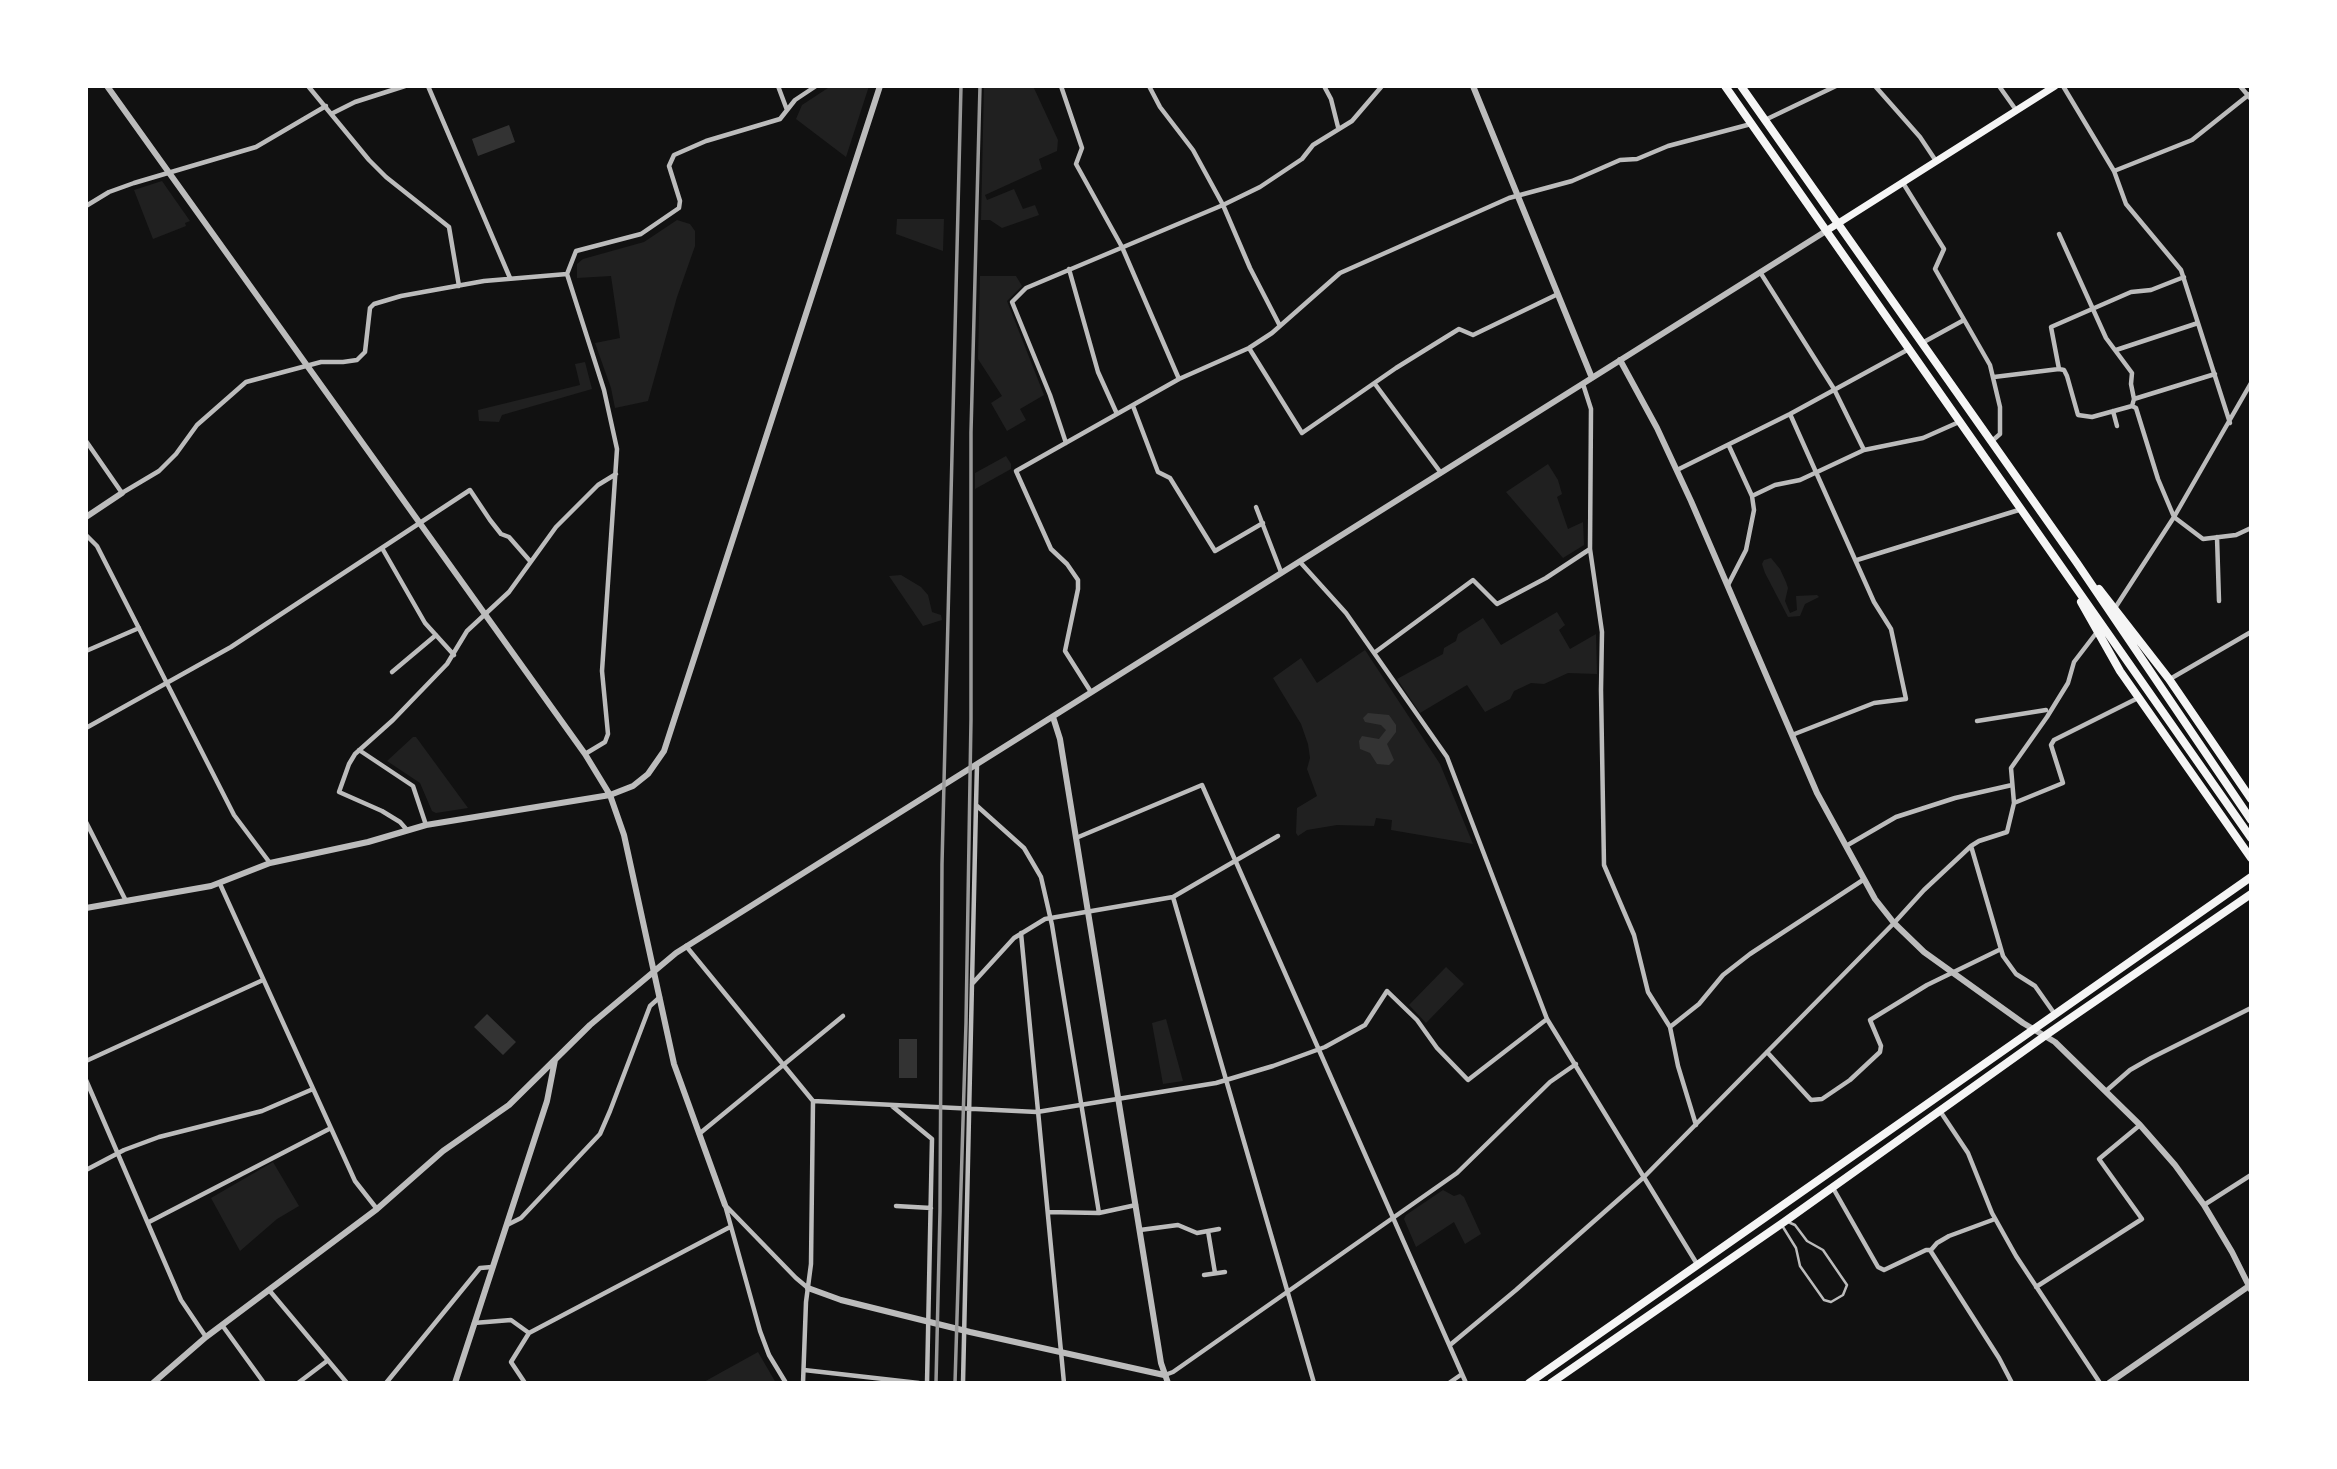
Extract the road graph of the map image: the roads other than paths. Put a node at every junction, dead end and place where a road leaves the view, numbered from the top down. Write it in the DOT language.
graph roads {
  1 [pos="107,86"];
  2 [pos="308,86"];
  3 [pos="405,86"];
  4 [pos="428,86"];
  5 [pos="778,86"];
  6 [pos="816,86"];
  7 [pos="880,86"];
  8 [pos="1061,86"];
  9 [pos="1149,86"];
  10 [pos="1324,86"];
  11 [pos="1473,86"];
  12 [pos="1725,86"];
  13 [pos="1741,86"];
  14 [pos="1836,86"];
  15 [pos="1875,86"];
  16 [pos="2000,86"];
  17 [pos="2055,86"];
  18 [pos="2063,86"];
  19 [pos="2240,86"];
  20 [pos="1378,87"];
  21 [pos="2250,96"];
  22 [pos="326,106"];
  23 [pos="787,110"];
  24 [pos="2017,110"];
  25 [pos="331,114"];
  26 [pos="1765,120"];
  27 [pos="1751,124"];
  28 [pos="1338,128"];
  29 [pos="1936,161"];
  30 [pos="2114,171"];
  31 [pos="170,172"];
  32 [pos="1903,182"];
  33 [pos="1517,196"];
  34 [pos="1223,205"];
  35 [pos="86,206"];
  36 [pos="1837,223"];
  37 [pos="1826,231"];
  38 [pos="2059,234"];
  39 [pos="1122,247"];
  40 [pos="1069,269"];
  41 [pos="1760,272"];
  42 [pos="567,274"];
  43 [pos="2184,277"];
  44 [pos="510,278"];
  45 [pos="459,286"];
  46 [pos="1558,294"];
  47 [pos="2092,310"];
  48 [pos="1964,320"];
  49 [pos="2198,323"];
  50 [pos="1280,326"];
  51 [pos="1922,343"];
  52 [pos="1249,348"];
  53 [pos="1909,349"];
  54 [pos="2116,350"];
  55 [pos="1620,360"];
  56 [pos="308,365"];
  57 [pos="2059,369"];
  58 [pos="2214,374"];
  59 [pos="1994,377"];
  60 [pos="1592,378"];
  61 [pos="1179,379"];
  62 [pos="2251,383"];
  63 [pos="1375,384"];
  64 [pos="1583,384"];
  65 [pos="1834,389"];
  66 [pos="2134,399"];
  67 [pos="1133,406"];
  68 [pos="2132,406"];
  69 [pos="2113,411"];
  70 [pos="1117,414"];
  71 [pos="1790,414"];
  72 [pos="1960,421"];
  73 [pos="2230,423"];
  74 [pos="2117,426"];
  75 [pos="86,441"];
  76 [pos="1991,442"];
  77 [pos="1066,443"];
  78 [pos="1729,446"];
  79 [pos="1864,450"];
  80 [pos="1678,470"];
  81 [pos="1816,472"];
  82 [pos="617,473"];
  83 [pos="1441,473"];
  84 [pos="122,493"];
  85 [pos="1752,496"];
  86 [pos="1256,507"];
  87 [pos="2022,509"];
  88 [pos="86,517"];
  89 [pos="2174,517"];
  90 [pos="420,522"];
  91 [pos="1263,523"];
  92 [pos="2251,528"];
  93 [pos="86,535"];
  94 [pos="2217,537"];
  95 [pos="382,548"];
  96 [pos="1590,549"];
  97 [pos="1857,560"];
  98 [pos="530,561"];
  99 [pos="1300,562"];
  100 [pos="2077,563"];
  101 [pos="1282,573"];
  102 [pos="2069,577"];
  103 [pos="1728,585"];
  104 [pos="2219,601"];
  105 [pos="2115,608"];
  106 [pos="486,614"];
  107 [pos="139,628"];
  108 [pos="2097,632"];
  109 [pos="2251,632"];
  110 [pos="436,635"];
  111 [pos="86,651"];
  112 [pos="1374,653"];
  113 [pos="454,655"];
  114 [pos="393,672"];
  115 [pos="2169,679"];
  116 [pos="166,685"];
  117 [pos="1092,693"];
  118 [pos="2138,698"];
  119 [pos="2046,710"];
  120 [pos="1053,717"];
  121 [pos="1977,721"];
  122 [pos="86,728"];
  123 [pos="1792,734"];
  124 [pos="359,750"];
  125 [pos="585,754"];
  126 [pos="976,765"];
  127 [pos="2012,785"];
  128 [pos="610,794"];
  129 [pos="2251,799"];
  130 [pos="2014,803"];
  131 [pos="976,805"];
  132 [pos="2251,820"];
  133 [pos="86,822"];
  134 [pos="426,825"];
  135 [pos="408,830"];
  136 [pos="1278,836"];
  137 [pos="1076,838"];
  138 [pos="2251,838"];
  139 [pos="1971,846"];
  140 [pos="1845,847"];
  141 [pos="2251,858"];
  142 [pos="1236,861"];
  143 [pos="270,863"];
  144 [pos="2251,877"];
  145 [pos="1863,880"];
  146 [pos="220,884"];
  147 [pos="2251,894"];
  148 [pos="1174,897"];
  149 [pos="126,901"];
  150 [pos="86,908"];
  151 [pos="1088,912"];
  152 [pos="1050,918"];
  153 [pos="1894,923"];
  154 [pos="1021,933"];
  155 [pos="686,946"];
  156 [pos="2001,949"];
  157 [pos="653,971"];
  158 [pos="1951,972"];
  159 [pos="263,980"];
  160 [pos="971,985"];
  161 [pos="661,996"];
  162 [pos="2251,1008"];
  163 [pos="2054,1013"];
  164 [pos="843,1016"];
  165 [pos="1547,1018"];
  166 [pos="1670,1027"];
  167 [pos="2032,1029"];
  168 [pos="2046,1035"];
  169 [pos="1320,1049"];
  170 [pos="1767,1052"];
  171 [pos="556,1058"];
  172 [pos="86,1061"];
  173 [pos="1576,1064"];
  174 [pos="783,1065"];
  175 [pos="86,1080"];
  176 [pos="1226,1080"];
  177 [pos="313,1089"];
  178 [pos="2106,1091"];
  179 [pos="1119,1099"];
  180 [pos="813,1101"];
  181 [pos="890,1105"];
  182 [pos="1082,1105"];
  183 [pos="970,1109"];
  184 [pos="1940,1111"];
  185 [pos="1037,1112"];
  186 [pos="2140,1125"];
  187 [pos="1696,1126"];
  188 [pos="331,1128"];
  189 [pos="699,1134"];
  190 [pos="117,1153"];
  191 [pos="86,1170"];
  192 [pos="2251,1175"];
  193 [pos="1644,1177"];
  194 [pos="1833,1187"];
  195 [pos="725,1205"];
  196 [pos="1136,1205"];
  197 [pos="2204,1205"];
  198 [pos="896,1206"];
  199 [pos="931,1208"];
  200 [pos="377,1209"];
  201 [pos="1776,1210"];
  202 [pos="1048,1212"];
  203 [pos="1099,1213"];
  204 [pos="1394,1216"];
  205 [pos="1995,1219"];
  206 [pos="149,1222"];
  207 [pos="1784,1222"];
  208 [pos="506,1225"];
  209 [pos="730,1227"];
  210 [pos="1219,1229"];
  211 [pos="742,1230"];
  212 [pos="1140,1230"];
  213 [pos="1209,1231"];
  214 [pos="733,1237"];
  215 [pos="1930,1250"];
  216 [pos="1698,1265"];
  217 [pos="492,1267"];
  218 [pos="1224,1272"];
  219 [pos="1215,1273"];
  220 [pos="1204,1275"];
  221 [pos="808,1287"];
  222 [pos="2036,1287"];
  223 [pos="2251,1287"];
  224 [pos="268,1290"];
  225 [pos="1287,1291"];
  226 [pos="928,1322"];
  227 [pos="473,1324"];
  228 [pos="222,1325"];
  229 [pos="964,1331"];
  230 [pos="529,1333"];
  231 [pos="206,1337"];
  232 [pos="1450,1345"];
  233 [pos="1060,1354"];
  234 [pos="327,1361"];
  235 [pos="1549,1369"];
  236 [pos="804,1370"];
  237 [pos="1462,1374"];
  238 [pos="1164,1376"];
  239 [pos="1557,1382"];
  240 [pos="153,1383"];
  241 [pos="264,1383"];
  242 [pos="298,1383"];
  243 [pos="347,1383"];
  244 [pos="386,1383"];
  245 [pos="454,1383"];
  246 [pos="524,1383"];
  247 [pos="786,1383"];
  248 [pos="803,1383"];
  249 [pos="919,1383"];
  250 [pos="926,1383"];
  251 [pos="963,1383"];
  252 [pos="1064,1383"];
  253 [pos="1168,1383"];
  254 [pos="1314,1383"];
  255 [pos="1449,1383"];
  256 [pos="1466,1383"];
  257 [pos="1529,1383"];
  258 [pos="2012,1383"];
  259 [pos="2101,1383"];
  260 [pos="2109,1383"];
  1 -- 31 [label="street"];
  2 -- 22 [label="street"];
  3 -- 25 [label="street"];
  4 -- 44 [label="street"];
  5 -- 23 [label="street"];
  6 -- 23 [label="street"];
  7 -- 128 [label="street"];
  8 -- 39 [label="street"];
  9 -- 34 [label="street"];
  10 -- 28 [label="street"];
  11 -- 33 [label="street"];
  12 -- 27 [label="main road"];
  13 -- 26 [label="main road"];
  14 -- 26 [label="street"];
  15 -- 29 [label="street"];
  16 -- 24 [label="street"];
  17 -- 24 [label="main road"];
  18 -- 30 [label="street"];
  19 -- 21 [label="street"];
  20 -- 28 [label="street"];
  21 -- 30 [label="street"];
  22 -- 25 [label="street"];
  22 -- 31 [label="street"];
  23 -- 42 [label="street"];
  24 -- 29 [label="main road"];
  25 -- 45 [label="street"];
  26 -- 36 [label="main road"];
  27 -- 33 [label="street"];
  27 -- 37 [label="main road"];
  28 -- 34 [label="street"];
  29 -- 32 [label="main road"];
  30 -- 43 [label="street"];
  31 -- 35 [label="street"];
  31 -- 56 [label="street"];
  32 -- 36 [label="main road"];
  32 -- 48 [label="street"];
  33 -- 46 [label="street"];
  33 -- 50 [label="street"];
  34 -- 39 [label="street"];
  34 -- 50 [label="street"];
  36 -- 37 [label="main road"];
  36 -- 51 [label="main road"];
  37 -- 41 [label="street"];
  37 -- 53 [label="main road"];
  38 -- 47 [label="street"];
  39 -- 40 [label="street"];
  39 -- 61 [label="street"];
  40 -- 70 [label="street"];
  40 -- 77 [label="street"];
  41 -- 55 [label="street"];
  41 -- 65 [label="street"];
  42 -- 44 [label="street"];
  42 -- 82 [label="street"];
  43 -- 47 [label="street"];
  43 -- 49 [label="street"];
  44 -- 45 [label="street"];
  45 -- 56 [label="street"];
  46 -- 60 [label="street"];
  46 -- 63 [label="street"];
  47 -- 54 [label="street"];
  47 -- 57 [label="street"];
  48 -- 51 [label="street"];
  48 -- 59 [label="street"];
  49 -- 54 [label="street"];
  49 -- 58 [label="street"];
  50 -- 52 [label="street"];
  51 -- 76 [label="main road"];
  52 -- 61 [label="street"];
  52 -- 63 [label="street"];
  53 -- 65 [label="street"];
  53 -- 72 [label="main road"];
  54 -- 66 [label="street"];
  55 -- 60 [label="street"];
  55 -- 80 [label="street"];
  56 -- 84 [label="street"];
  56 -- 90 [label="street"];
  57 -- 59 [label="street"];
  57 -- 69 [label="street"];
  58 -- 66 [label="street"];
  58 -- 73 [label="street"];
  59 -- 76 [label="street"];
  60 -- 64 [label="street"];
  61 -- 67 [label="street"];
  62 -- 73 [label="street"];
  63 -- 83 [label="street"];
  64 -- 83 [label="street"];
  64 -- 96 [label="street"];
  65 -- 71 [label="street"];
  65 -- 79 [label="street"];
  66 -- 68 [label="street"];
  67 -- 70 [label="street"];
  67 -- 91 [label="street"];
  68 -- 69 [label="street"];
  68 -- 89 [label="street"];
  69 -- 74 [label="street"];
  70 -- 77 [label="street"];
  71 -- 78 [label="street"];
  71 -- 81 [label="street"];
  72 -- 79 [label="street"];
  72 -- 87 [label="main road"];
  73 -- 89 [label="street"];
  75 -- 84 [label="street"];
  76 -- 100 [label="main road"];
  77 -- 117 [label="street"];
  78 -- 80 [label="street"];
  78 -- 85 [label="street"];
  79 -- 81 [label="street"];
  80 -- 103 [label="street"];
  81 -- 85 [label="street"];
  81 -- 97 [label="street"];
  82 -- 98 [label="street"];
  82 -- 125 [label="street"];
  83 -- 99 [label="street"];
  84 -- 88 [label="street"];
  85 -- 103 [label="street"];
  86 -- 91 [label="street"];
  87 -- 97 [label="street"];
  87 -- 102 [label="main road"];
  89 -- 94 [label="street"];
  89 -- 105 [label="street"];
  90 -- 95 [label="street"];
  90 -- 98 [label="street"];
  90 -- 106 [label="street"];
  91 -- 101 [label="street"];
  92 -- 94 [label="street"];
  93 -- 107 [label="street"];
  94 -- 104 [label="street"];
  95 -- 110 [label="street"];
  95 -- 116 [label="street"];
  96 -- 112 [label="street"];
  96 -- 166 [label="street"];
  97 -- 123 [label="street"];
  98 -- 106 [label="street"];
  99 -- 101 [label="street"];
  99 -- 112 [label="street"];
  100 -- 105 [label="main road"];
  100 -- 132 [label="main road"];
  101 -- 117 [label="street"];
  102 -- 108 [label="main road"];
  102 -- 138 [label="main road"];
  103 -- 123 [label="street"];
  105 -- 115 [label="main road"];
  106 -- 113 [label="street"];
  106 -- 125 [label="street"];
  107 -- 111 [label="street"];
  107 -- 116 [label="street"];
  108 -- 118 [label="main road"];
  108 -- 127 [label="street"];
  109 -- 115 [label="street"];
  110 -- 113 [label="street"];
  110 -- 114 [label="street"];
  112 -- 165 [label="street"];
  113 -- 124 [label="street"];
  115 -- 129 [label="main road"];
  116 -- 122 [label="street"];
  116 -- 143 [label="street"];
  117 -- 120 [label="street"];
  118 -- 130 [label="street"];
  118 -- 141 [label="main road"];
  119 -- 121 [label="street"];
  120 -- 126 [label="street"];
  120 -- 137 [label="street"];
  123 -- 140 [label="street"];
  124 -- 134 [label="street"];
  124 -- 135 [label="street"];
  125 -- 128 [label="street"];
  126 -- 131 [label="street"];
  126 -- 155 [label="street"];
  127 -- 130 [label="street"];
  127 -- 140 [label="street"];
  128 -- 134 [label="street"];
  128 -- 157 [label="street"];
  130 -- 139 [label="street"];
  131 -- 152 [label="street"];
  131 -- 160 [label="street"];
  133 -- 149 [label="street"];
  134 -- 135 [label="street"];
  135 -- 143 [label="street"];
  136 -- 142 [label="street"];
  137 -- 142 [label="street"];
  137 -- 151 [label="street"];
  139 -- 153 [label="street"];
  139 -- 156 [label="street"];
  140 -- 145 [label="street"];
  142 -- 148 [label="street"];
  142 -- 169 [label="street"];
  143 -- 146 [label="street"];
  144 -- 163 [label="main road"];
  145 -- 153 [label="street"];
  145 -- 166 [label="street"];
  146 -- 149 [label="street"];
  146 -- 159 [label="street"];
  147 -- 168 [label="main road"];
  148 -- 151 [label="street"];
  148 -- 176 [label="street"];
  149 -- 150 [label="street"];
  151 -- 152 [label="street"];
  151 -- 179 [label="street"];
  152 -- 154 [label="street"];
  152 -- 182 [label="street"];
  153 -- 158 [label="street"];
  153 -- 170 [label="street"];
  154 -- 160 [label="street"];
  154 -- 185 [label="street"];
  155 -- 157 [label="street"];
  155 -- 174 [label="street"];
  156 -- 158 [label="street"];
  156 -- 163 [label="street"];
  157 -- 161 [label="street"];
  157 -- 171 [label="street"];
  158 -- 167 [label="street"];
  158 -- 170 [label="street"];
  159 -- 172 [label="street"];
  159 -- 177 [label="street"];
  160 -- 183 [label="street"];
  161 -- 189 [label="street"];
  161 -- 208 [label="street"];
  162 -- 178 [label="street"];
  163 -- 167 [label="main road"];
  164 -- 174 [label="street"];
  165 -- 169 [label="street"];
  165 -- 173 [label="street"];
  166 -- 187 [label="street"];
  167 -- 168 [label="street"];
  167 -- 201 [label="main road"];
  168 -- 178 [label="street"];
  168 -- 184 [label="main road"];
  169 -- 176 [label="street"];
  169 -- 204 [label="street"];
  170 -- 187 [label="street"];
  171 -- 200 [label="street"];
  171 -- 208 [label="street"];
  173 -- 193 [label="street"];
  173 -- 204 [label="street"];
  174 -- 180 [label="street"];
  174 -- 189 [label="street"];
  175 -- 190 [label="street"];
  176 -- 179 [label="street"];
  176 -- 225 [label="street"];
  177 -- 188 [label="street"];
  177 -- 190 [label="street"];
  178 -- 186 [label="street"];
  179 -- 182 [label="street"];
  179 -- 196 [label="street"];
  180 -- 181 [label="street"];
  180 -- 221 [label="street"];
  181 -- 183 [label="street"];
  181 -- 199 [label="street"];
  182 -- 185 [label="street"];
  182 -- 203 [label="street"];
  183 -- 185 [label="street"];
  183 -- 229 [label="street"];
  184 -- 194 [label="main road"];
  184 -- 205 [label="street"];
  185 -- 202 [label="street"];
  186 -- 197 [label="street"];
  186 -- 222 [label="street"];
  187 -- 193 [label="street"];
  188 -- 200 [label="street"];
  188 -- 206 [label="street"];
  189 -- 195 [label="street"];
  190 -- 191 [label="street"];
  190 -- 206 [label="street"];
  192 -- 197 [label="street"];
  193 -- 216 [label="street"];
  193 -- 232 [label="street"];
  194 -- 207 [label="main road"];
  194 -- 215 [label="street"];
  195 -- 209 [label="street"];
  195 -- 211 [label="street"];
  196 -- 203 [label="street"];
  196 -- 212 [label="street"];
  197 -- 223 [label="street"];
  198 -- 199 [label="street"];
  199 -- 226 [label="street"];
  200 -- 224 [label="street"];
  201 -- 207 [label="lane"];
  201 -- 216 [label="main road"];
  202 -- 203 [label="street"];
  202 -- 233 [label="street"];
  204 -- 225 [label="street"];
  204 -- 232 [label="street"];
  205 -- 215 [label="street"];
  205 -- 222 [label="street"];
  206 -- 231 [label="street"];
  207 -- 207 [label="lane"];
  207 -- 239 [label="main road"];
  208 -- 217 [label="street"];
  209 -- 214 [label="street"];
  209 -- 230 [label="street"];
  210 -- 213 [label="street"];
  211 -- 214 [label="street"];
  211 -- 221 [label="street"];
  212 -- 213 [label="street"];
  212 -- 238 [label="street"];
  213 -- 219 [label="street"];
  214 -- 247 [label="street"];
  215 -- 258 [label="street"];
  216 -- 235 [label="main road"];
  217 -- 227 [label="street"];
  217 -- 244 [label="street"];
  218 -- 219 [label="street"];
  219 -- 220 [label="street"];
  221 -- 226 [label="street"];
  221 -- 236 [label="street"];
  222 -- 259 [label="street"];
  223 -- 260 [label="street"];
  224 -- 228 [label="street"];
  224 -- 234 [label="street"];
  225 -- 238 [label="street"];
  225 -- 254 [label="street"];
  226 -- 229 [label="street"];
  226 -- 250 [label="street"];
  227 -- 230 [label="street"];
  227 -- 245 [label="street"];
  228 -- 231 [label="street"];
  228 -- 241 [label="street"];
  229 -- 233 [label="street"];
  229 -- 251 [label="street"];
  230 -- 246 [label="street"];
  231 -- 240 [label="street"];
  232 -- 237 [label="street"];
  233 -- 238 [label="street"];
  233 -- 252 [label="street"];
  234 -- 242 [label="street"];
  234 -- 243 [label="street"];
  235 -- 239 [label="street"];
  235 -- 257 [label="main road"];
  236 -- 248 [label="street"];
  236 -- 249 [label="street"];
  237 -- 255 [label="street"];
  237 -- 256 [label="street"];
  238 -- 253 [label="street"];
}
